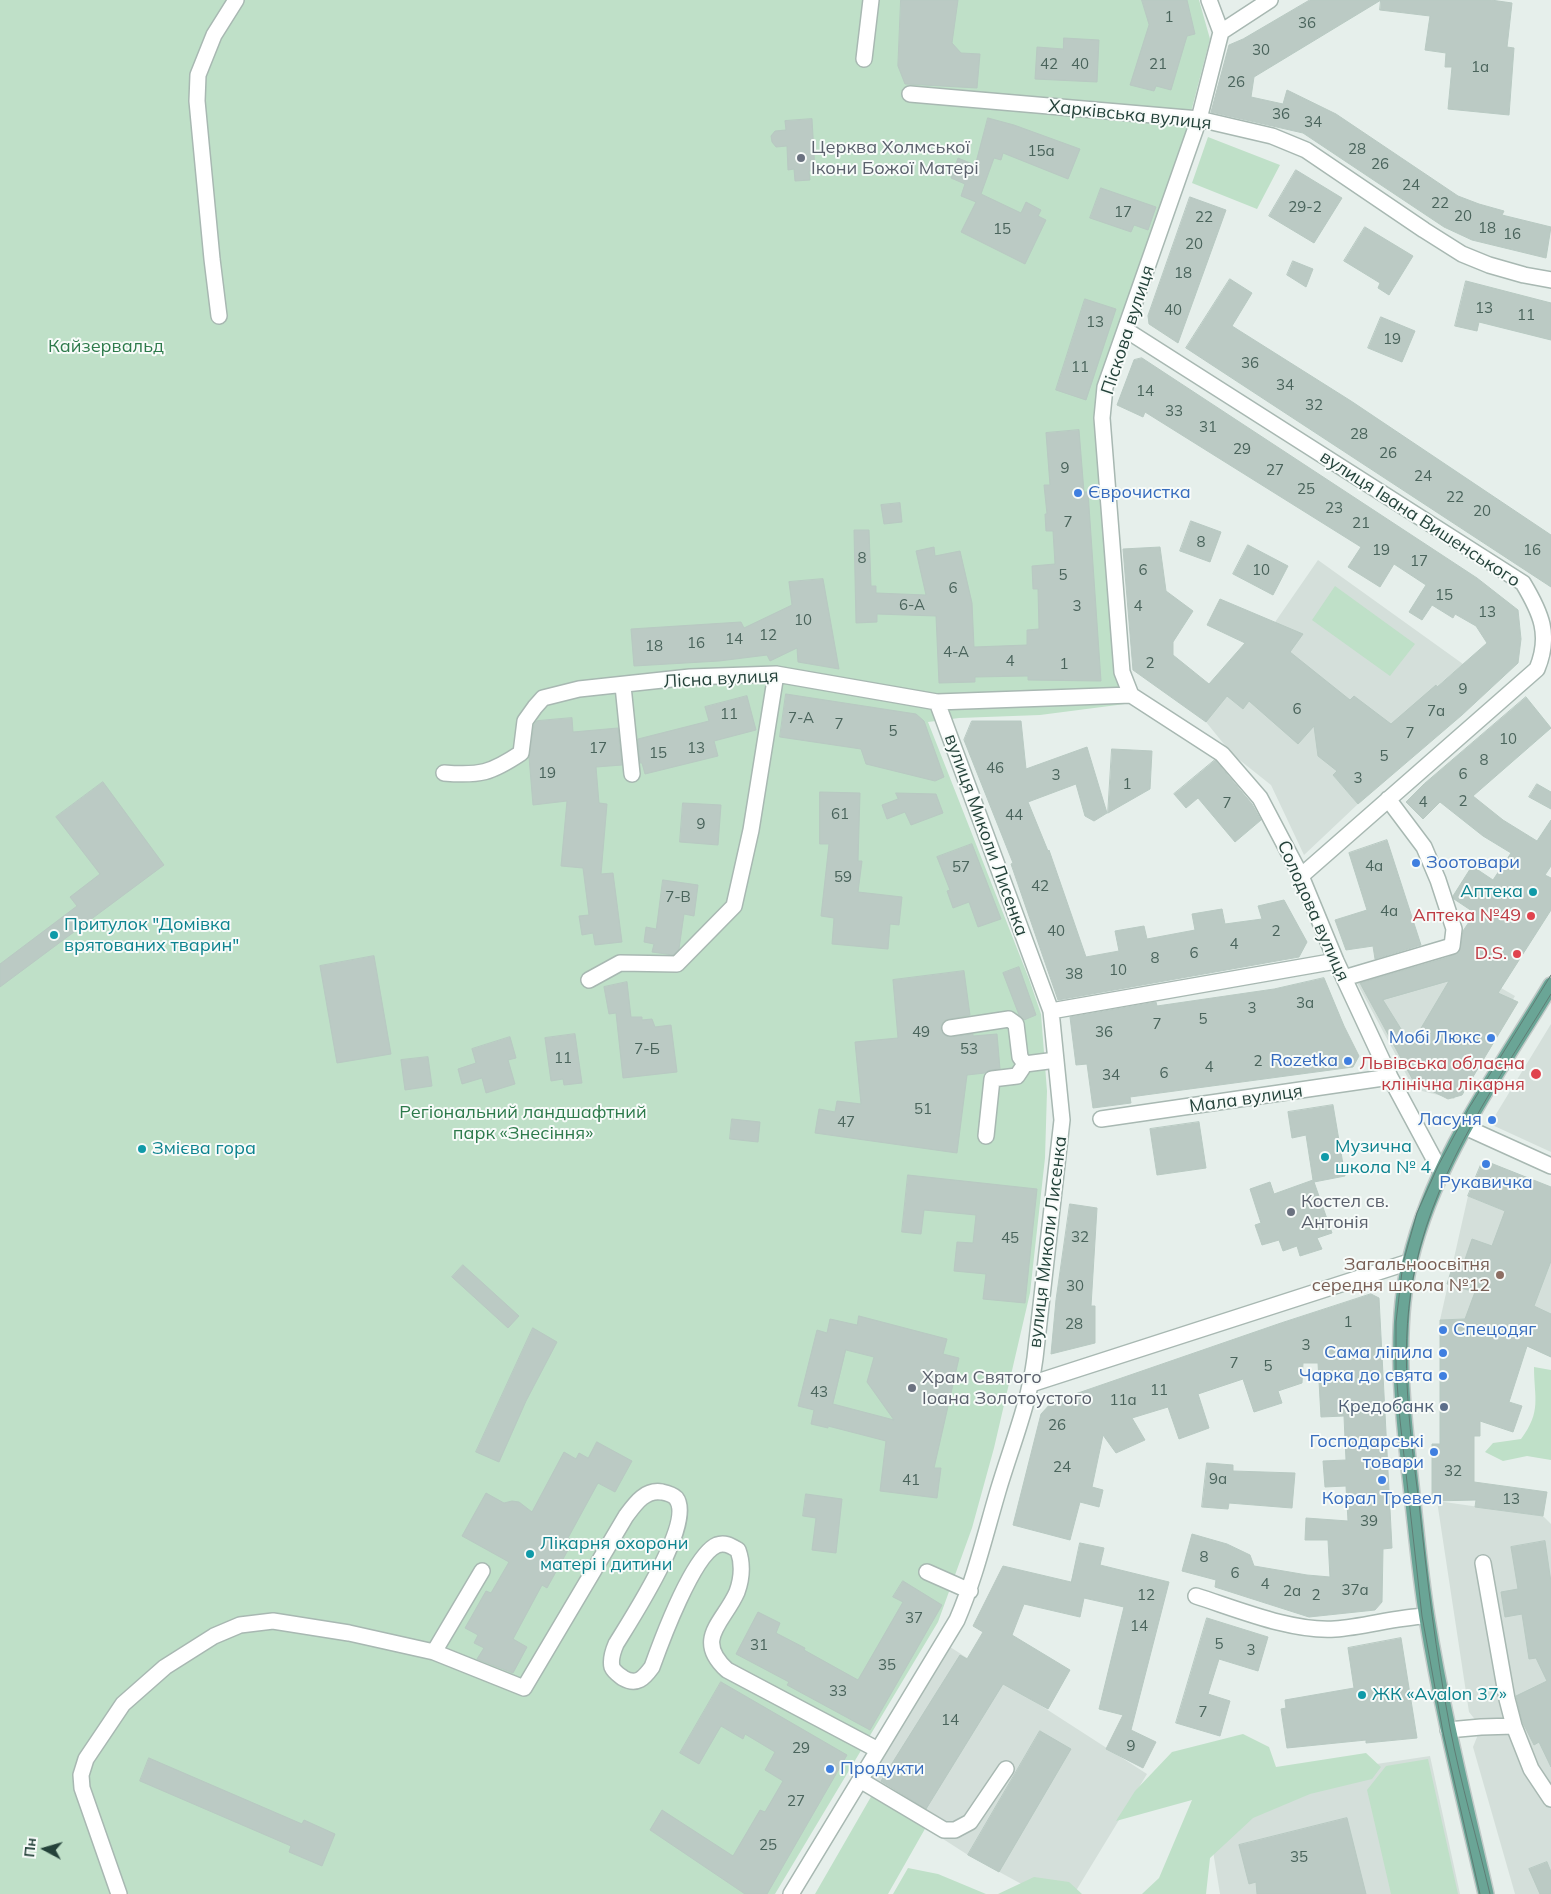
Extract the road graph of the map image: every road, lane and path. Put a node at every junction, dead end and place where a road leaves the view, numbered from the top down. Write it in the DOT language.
graph roads {
  1 [pos="236,0"];
  2 [pos="871,0"];
  3 [pos="1209,0"];
  4 [pos="1270,0"];
  5 [pos="1221,32"];
  6 [pos="864,60"];
  7 [pos="910,94"];
  8 [pos="1200,119"];
  9 [pos="1551,280"];
  10 [pos="220,316"];
  11 [pos="1126,330"];
  12 [pos="776,674"];
  13 [pos="623,686"];
  14 [pos="1131,695"];
  15 [pos="937,702"];
  16 [pos="444,773"];
  17 [pos="632,774"];
  18 [pos="1388,799"];
  19 [pos="1301,876"];
  20 [pos="1336,961"];
  21 [pos="1344,978"];
  22 [pos="589,980"];
  23 [pos="1551,985"];
  24 [pos="1051,1010"];
  25 [pos="950,1028"];
  26 [pos="1056,1060"];
  27 [pos="1025,1064"];
  28 [pos="1390,1077"];
  29 [pos="1102,1120"];
  30 [pos="1465,1127"];
  31 [pos="986,1136"];
  32 [pos="1551,1166"];
  33 [pos="1441,1172"];
  34 [pos="1409,1262"];
  35 [pos="1031,1384"];
  36 [pos="1483,1563"];
  37 [pos="482,1571"];
  38 [pos="927,1572"];
  39 [pos="970,1591"];
  40 [pos="1196,1596"];
  41 [pos="1426,1616"];
  42 [pos="434,1652"];
  43 [pos="1514,1726"];
  44 [pos="1448,1730"];
  45 [pos="878,1750"];
  46 [pos="1006,1769"];
  47 [pos="860,1780"];
  48 [pos="1551,1799"];
  49 [pos="119,1894"];
  50 [pos="791,1894"];
  51 [pos="1486,1894"];
  1 -- 10 [label="street"];
  2 -- 6 [label="street"];
  3 -- 5 [label="street"];
  4 -- 5 [label="street"];
  5 -- 8 [label="street, Піскова вулиця"];
  7 -- 8 [label="street, Харківська вулиця"];
  8 -- 9 [label="street, Харківська вулиця"];
  8 -- 11 [label="street, Піскова вулиця"];
  11 -- 14 [label="street, Піскова вулиця"];
  11 -- 18 [label="street, вулиця Івана Вишенського"];
  12 -- 13 [label="street, Лісна вулиця"];
  12 -- 15 [label="street, Лісна вулиця"];
  12 -- 22 [label="street"];
  13 -- 16 [label="street, Лісна вулиця"];
  13 -- 17 [label="street"];
  14 -- 15 [label="street, Лісна вулиця"];
  14 -- 19 [label="street, Солодова вулиця"];
  15 -- 24 [label="street, вулиця Миколи Лисенка"];
  18 -- 19 [label="street, вулиця Івана Вишенського"];
  18 -- 21 [label="street"];
  19 -- 20 [label="street, Солодова вулиця"];
  20 -- 21 [label="street, Солодова вулиця"];
  20 -- 24 [label="street"];
  21 -- 28 [label="street, Солодова вулиця"];
  23 -- 30 [label="main road"];
  24 -- 26 [label="street, вулиця Миколи Лисенка"];
  25 -- 27 [label="street"];
  26 -- 27 [label="street"];
  26 -- 35 [label="street, вулиця Миколи Лисенка"];
  27 -- 31 [label="street"];
  28 -- 29 [label="street, Мала вулиця"];
  28 -- 33 [label="street, Солодова вулиця"];
  30 -- 32 [label="street"];
  30 -- 33 [label="main road"];
  33 -- 34 [label="main road"];
  34 -- 35 [label="street"];
  34 -- 41 [label="main road"];
  35 -- 39 [label="street, вулиця Миколи Лисенка"];
  36 -- 43 [label="street"];
  37 -- 42 [label="street"];
  38 -- 39 [label="street"];
  39 -- 45 [label="street, вулиця Миколи Лисенка"];
  40 -- 41 [label="street"];
  41 -- 44 [label="main road"];
  42 -- 45 [label="street"];
  42 -- 49 [label="street"];
  43 -- 44 [label="street"];
  43 -- 48 [label="street"];
  44 -- 51 [label="main road"];
  45 -- 47 [label="street, вулиця Миколи Лисенка"];
  46 -- 47 [label="street"];
  47 -- 50 [label="street, вулиця Миколи Лисенка"];
}
